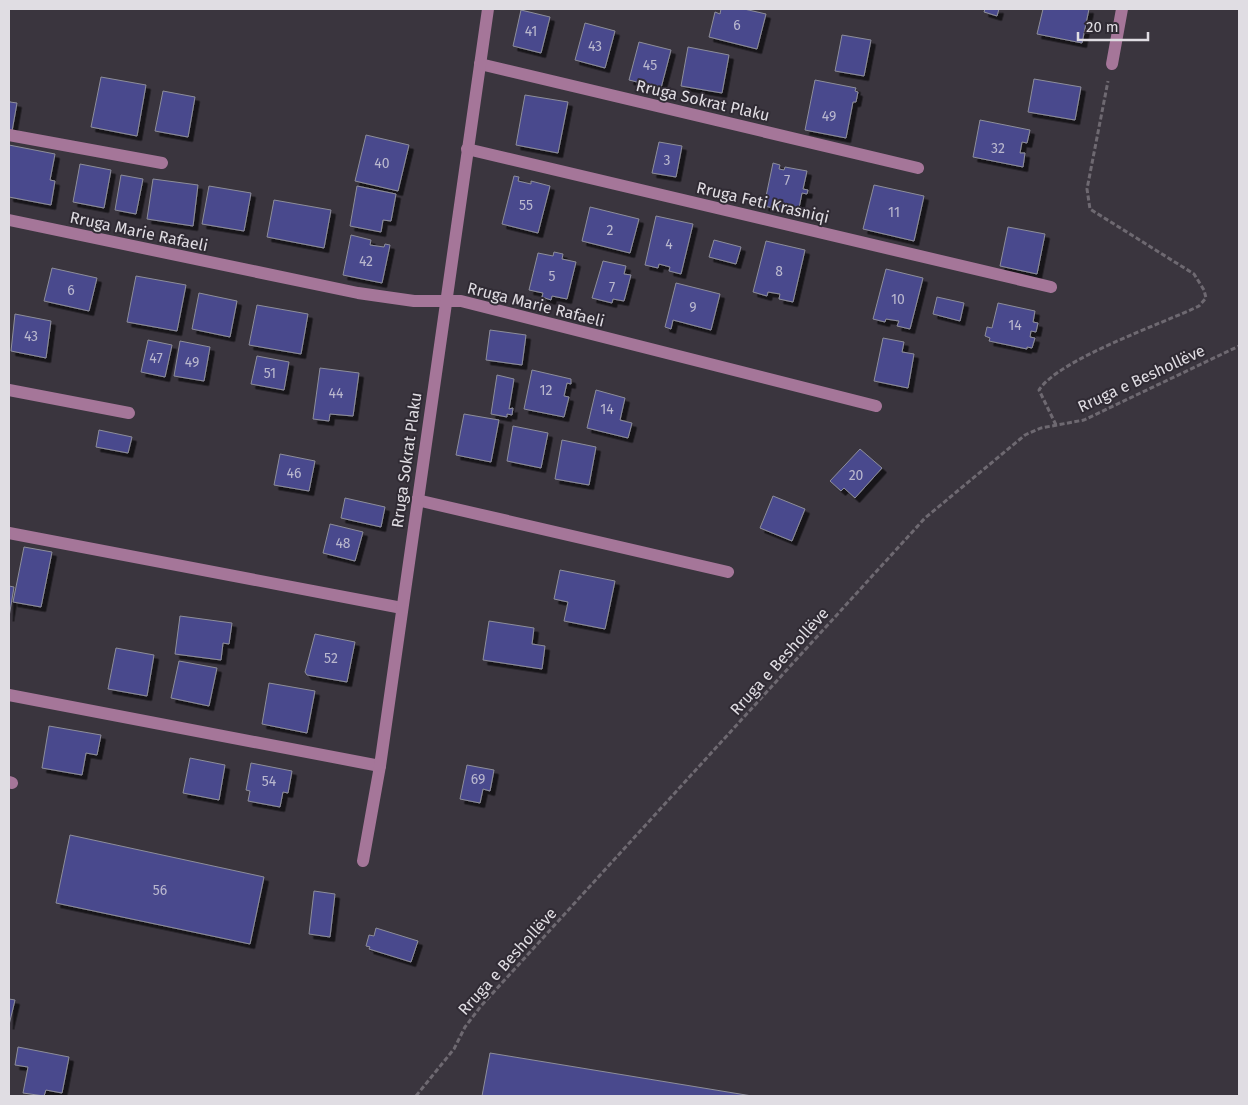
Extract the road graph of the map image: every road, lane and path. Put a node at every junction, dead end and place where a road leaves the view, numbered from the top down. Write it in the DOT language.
graph roads {
  1 [pos="488,9"];
  2 [pos="1122,9"];
  3 [pos="480,64"];
  4 [pos="1112,64"];
  5 [pos="9,135"];
  6 [pos="467,149"];
  7 [pos="162,163"];
  8 [pos="918,168"];
  9 [pos="9,220"];
  10 [pos="1051,287"];
  11 [pos="444,302"];
  12 [pos="1239,346"];
  13 [pos="9,390"];
  14 [pos="876,406"];
  15 [pos="129,413"];
  16 [pos="1056,425"];
  17 [pos="417,500"];
  18 [pos="9,533"];
  19 [pos="728,572"];
  20 [pos="402,608"];
  21 [pos="9,695"];
  22 [pos="380,766"];
  23 [pos="363,861"];
  24 [pos="416,1096"];
  1 -- 3 [label="street, Rruga Sokrat Plaku"];
  2 -- 4 [label="street"];
  3 -- 6 [label="street, Rruga Sokrat Plaku"];
  3 -- 8 [label="street, Rruga Sokrat Plaku"];
  4 -- 16 [label="path"];
  5 -- 7 [label="street"];
  6 -- 10 [label="street, Rruga Feti Krasniqi"];
  6 -- 11 [label="street, Rruga Sokrat Plaku"];
  9 -- 11 [label="street, Rruga Marie Rafaeli"];
  11 -- 14 [label="street, Rruga Marie Rafaeli"];
  11 -- 17 [label="street, Rruga Sokrat Plaku"];
  12 -- 16 [label="path, Rruga e Beshollëve"];
  13 -- 15 [label="street"];
  16 -- 24 [label="path, Rruga e Beshollëve"];
  17 -- 19 [label="street"];
  17 -- 20 [label="street, Rruga Sokrat Plaku"];
  18 -- 20 [label="street"];
  20 -- 22 [label="street, Rruga Sokrat Plaku"];
  21 -- 22 [label="street"];
  22 -- 23 [label="street, Rruga Sokrat Plaku"];
}
